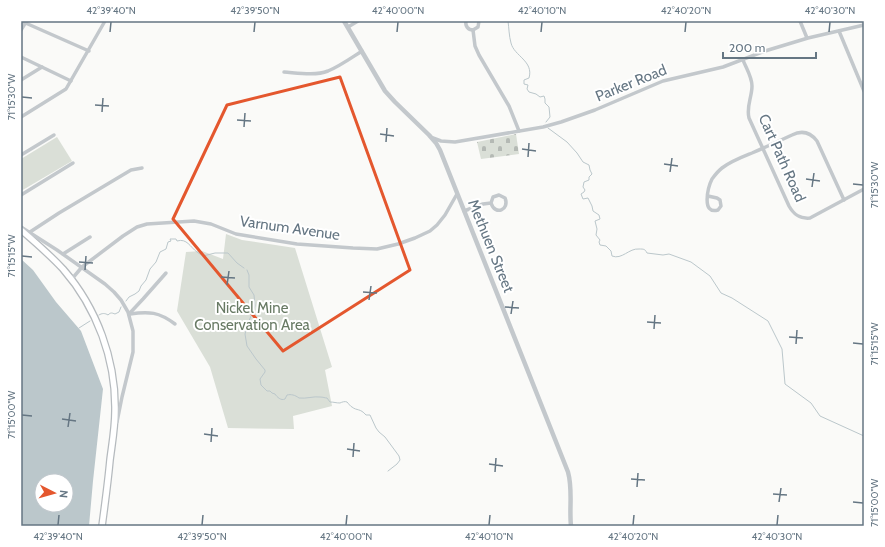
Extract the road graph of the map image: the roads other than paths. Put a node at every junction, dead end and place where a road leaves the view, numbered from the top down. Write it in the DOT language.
graph roads {
  1 [pos="105,21"];
  2 [pos="344,21"];
  3 [pos="358,21"];
  4 [pos="466,21"];
  5 [pos="479,21"];
  6 [pos="800,21"];
  7 [pos="24,22"];
  8 [pos="864,25"];
  9 [pos="348,27"];
  10 [pos="21,30"];
  11 [pos="473,30"];
  12 [pos="839,31"];
  13 [pos="807,38"];
  14 [pos="89,51"];
  15 [pos="362,52"];
  16 [pos="21,57"];
  17 [pos="743,60"];
  18 [pos="42,67"];
  19 [pos="284,72"];
  20 [pos="21,80"];
  21 [pos="71,81"];
  22 [pos="864,91"];
  23 [pos="21,117"];
  24 [pos="519,131"];
  25 [pos="54,135"];
  26 [pos="429,135"];
  27 [pos="763,148"];
  28 [pos="21,155"];
  29 [pos="73,163"];
  30 [pos="142,168"];
  31 [pos="864,189"];
  32 [pos="457,194"];
  33 [pos="21,195"];
  34 [pos="708,196"];
  35 [pos="844,200"];
  36 [pos="491,203"];
  37 [pos="464,211"];
  38 [pos="21,228"];
  39 [pos="30,232"];
  40 [pos="90,237"];
  41 [pos="63,254"];
  42 [pos="82,267"];
  43 [pos="166,273"];
  44 [pos="71,280"];
  45 [pos="129,314"];
  46 [pos="175,324"];
  47 [pos="112,444"];
  48 [pos="102,526"];
  49 [pos="571,526"];
  1 -- 14 [label="street"];
  2 -- 9 [label="street, Methuen Street"];
  3 -- 9 [label="street"];
  4 -- 11 [label="street"];
  5 -- 11 [label="street"];
  6 -- 13 [label="street"];
  7 -- 10 [label="street"];
  7 -- 14 [label="street"];
  8 -- 12 [label="street, Parker Road"];
  9 -- 15 [label="street, Methuen Street"];
  11 -- 24 [label="street"];
  12 -- 13 [label="street, Parker Road"];
  12 -- 22 [label="street"];
  13 -- 17 [label="street, Parker Road"];
  14 -- 21 [label="street"];
  15 -- 19 [label="street"];
  15 -- 26 [label="street, Methuen Street"];
  16 -- 18 [label="street"];
  17 -- 24 [label="street, Parker Road"];
  17 -- 27 [label="street, Cart Path Road"];
  18 -- 20 [label="street"];
  18 -- 21 [label="street"];
  21 -- 23 [label="street"];
  24 -- 26 [label="street, Parker Road"];
  25 -- 28 [label="street"];
  26 -- 32 [label="street, Methuen Street"];
  27 -- 34 [label="street"];
  27 -- 35 [label="street"];
  27 -- 35 [label="street, Cart Path Road"];
  29 -- 33 [label="street"];
  30 -- 39 [label="street"];
  31 -- 35 [label="street, Cart Path Road"];
  32 -- 37 [label="street, Methuen Street"];
  32 -- 42 [label="street, Varnum Avenue"];
  34 -- 34 [label="street"];
  36 -- 36 [label="street"];
  36 -- 37 [label="street"];
  37 -- 49 [label="street, Methuen Street"];
  38 -- 39 [label="street"];
  38 -- 44 [label="main road"];
  39 -- 41 [label="street"];
  40 -- 41 [label="street"];
  41 -- 42 [label="street"];
  42 -- 44 [label="street, Varnum Avenue"];
  42 -- 45 [label="street"];
  43 -- 45 [label="street"];
  44 -- 47 [label="main road"];
  45 -- 46 [label="street"];
  45 -- 47 [label="street"];
  47 -- 48 [label="main road"];
}
